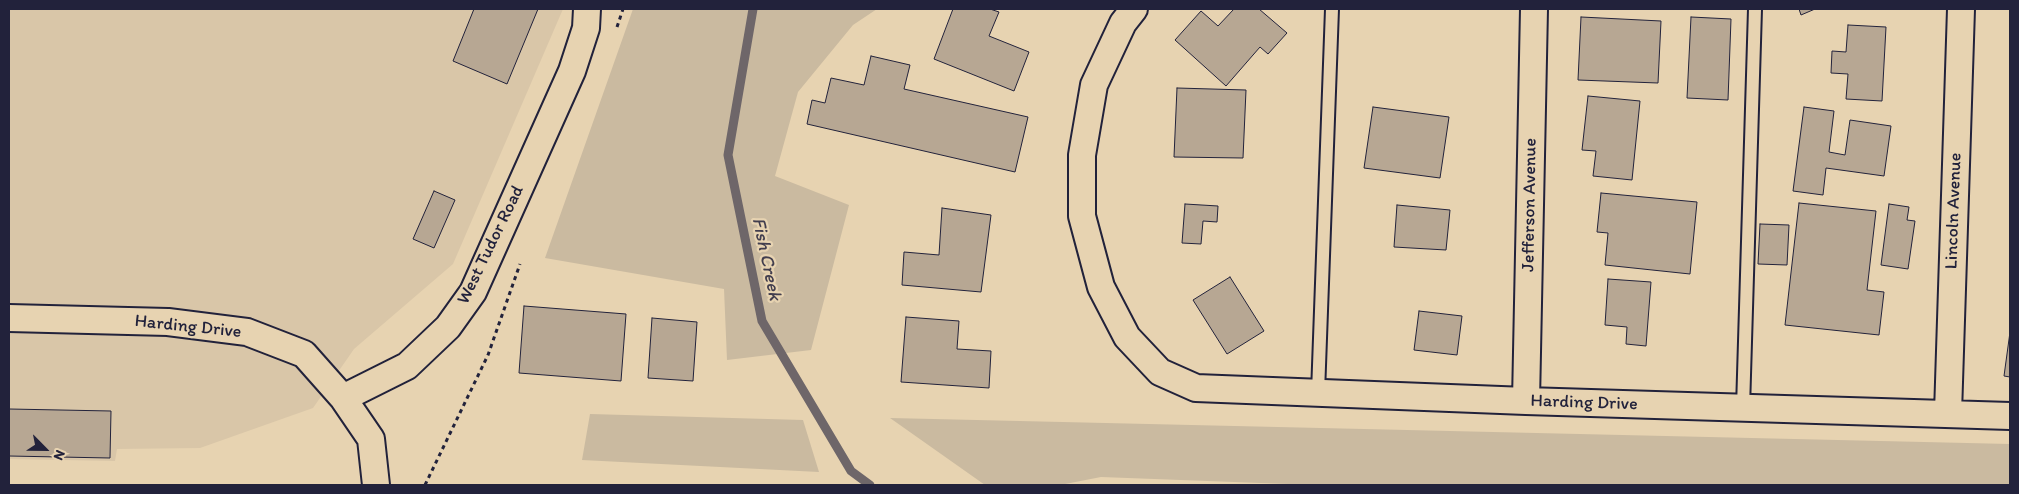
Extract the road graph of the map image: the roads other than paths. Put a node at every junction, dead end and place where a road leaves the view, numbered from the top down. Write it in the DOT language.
graph roads {
  1 [pos="587,9"];
  2 [pos="1134,9"];
  3 [pos="1332,9"];
  4 [pos="1534,9"];
  5 [pos="1755,9"];
  6 [pos="1961,9"];
  7 [pos="9,318"];
  8 [pos="1318,392"];
  9 [pos="344,398"];
  10 [pos="1526,401"];
  11 [pos="1743,408"];
  12 [pos="1948,413"];
  13 [pos="2010,416"];
  14 [pos="376,485"];
  1 -- 9 [label="street, West Tudor Road"];
  2 -- 8 [label="street, Harding Drive"];
  3 -- 8 [label="lane"];
  4 -- 10 [label="street, Jefferson Avenue"];
  5 -- 11 [label="lane"];
  6 -- 12 [label="street, Lincoln Avenue"];
  7 -- 9 [label="street, Harding Drive"];
  8 -- 10 [label="street, Harding Drive"];
  9 -- 14 [label="street"];
  10 -- 11 [label="street, Harding Drive"];
  11 -- 12 [label="street, Harding Drive"];
  12 -- 13 [label="street, Harding Drive"];
}
